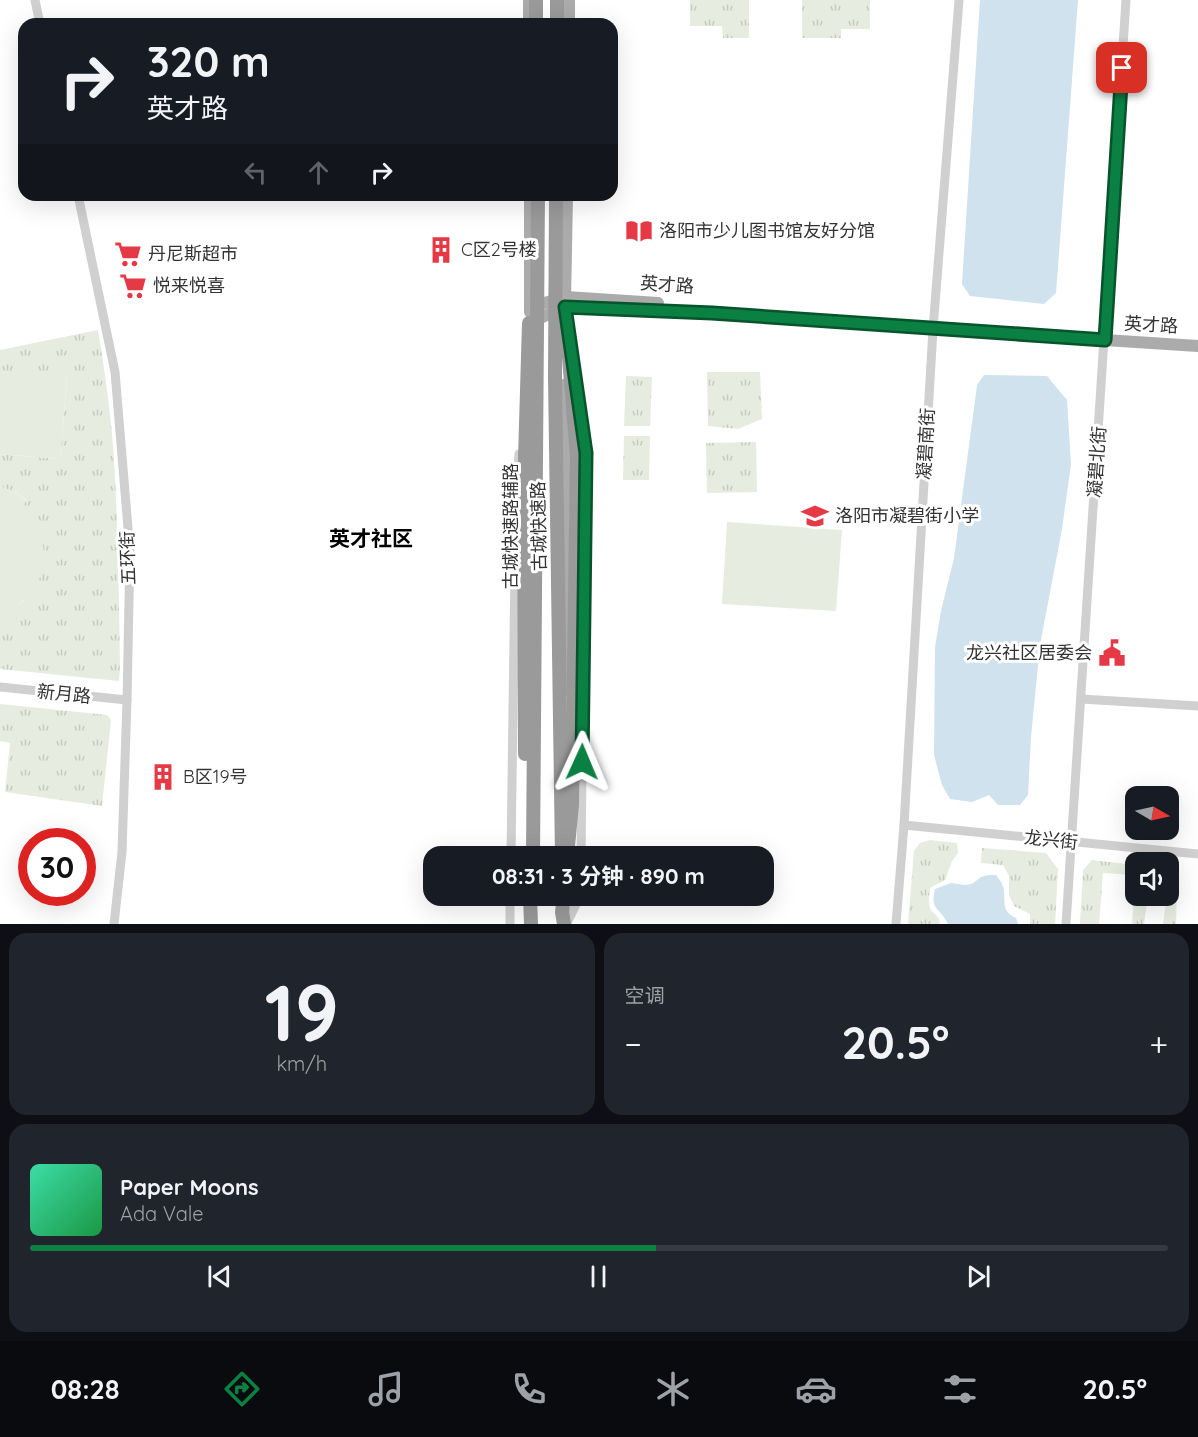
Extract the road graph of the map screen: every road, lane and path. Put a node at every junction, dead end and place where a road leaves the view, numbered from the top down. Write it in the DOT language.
graph roads {
  1 [pos="35,0"];
  2 [pos="529,0"];
  3 [pos="536,0"];
  4 [pos="556,0"];
  5 [pos="569,0"];
  6 [pos="959,0"];
  7 [pos="1126,0"];
  8 [pos="39,18"];
  9 [pos="529,18"];
  10 [pos="536,18"];
  11 [pos="556,18"];
  12 [pos="569,18"];
  13 [pos="79,201"];
  14 [pos="530,201"];
  15 [pos="538,201"];
  16 [pos="556,201"];
  17 [pos="567,201"];
  18 [pos="565,302"];
  19 [pos="530,307"];
  20 [pos="530,323"];
  21 [pos="933,326"];
  22 [pos="1105,336"];
  23 [pos="1198,339"];
  24 [pos="1198,346"];
  25 [pos="0,687"];
  26 [pos="1081,699"];
  27 [pos="128,700"];
  28 [pos="1198,706"];
  29 [pos="904,825"];
  30 [pos="1071,843"];
  31 [pos="511,846"];
  32 [pos="527,846"];
  33 [pos="527,846"];
  34 [pos="533,846"];
  35 [pos="562,846"];
  36 [pos="567,846"];
  37 [pos="568,846"];
  38 [pos="581,846"];
  39 [pos="1198,854"];
  40 [pos="510,906"];
  41 [pos="528,906"];
  42 [pos="530,906"];
  43 [pos="574,906"];
  44 [pos="564,921"];
  45 [pos="114,924"];
  46 [pos="510,924"];
  47 [pos="525,924"];
  48 [pos="532,924"];
  49 [pos="896,924"];
  50 [pos="1066,924"];
  1 -- 8 [label="street"];
  2 -- 9 [label="main road"];
  3 -- 10 [label="highway"];
  4 -- 11 [label="highway"];
  5 -- 12 [label="main road"];
  6 -- 21 [label="street, 凝碧南街"];
  7 -- 22 [label="street, 凝碧北街"];
  13 -- 27 [label="street, 五环街"];
  14 -- 19 [label="main road, 古城快速路辅路"];
  15 -- 34 [label="highway, 古城快速路, bridge"];
  16 -- 35 [label="highway, 古城快速路, bridge"];
  17 -- 18 [label="main road"];
  18 -- 19 [label="main road, 英才路"];
  18 -- 20 [label="main road, 英才路"];
  18 -- 21 [label="main road, 英才路"];
  18 -- 36 [label="main road"];
  18 -- 37 [label="highway"];
  18 -- 38 [label="street"];
  19 -- 20 [label="main road, 古城快速路辅路"];
  20 -- 31 [label="street"];
  20 -- 32 [label="highway, bridge"];
  20 -- 33 [label="main road, 古城快速路辅路"];
  21 -- 22 [label="main road, 英才路"];
  21 -- 29 [label="street, 凝碧南街"];
  22 -- 23 [label="main road, 英才路"];
  22 -- 24 [label="main road, 英才路"];
  22 -- 26 [label="street, 凝碧北街"];
  25 -- 27 [label="street, 新月路"];
  26 -- 28 [label="street"];
  26 -- 30 [label="street, 凝碧北街"];
  27 -- 45 [label="street, 五环街"];
  29 -- 30 [label="street, 龙兴街"];
  29 -- 49 [label="street, 凝碧南街"];
  30 -- 39 [label="street, 龙兴街"];
  30 -- 50 [label="street, 凝碧北街"];
  40 -- 46 [label="street"];
  41 -- 47 [label="main road"];
  42 -- 48 [label="highway"];
  43 -- 44 [label="street"];
}
